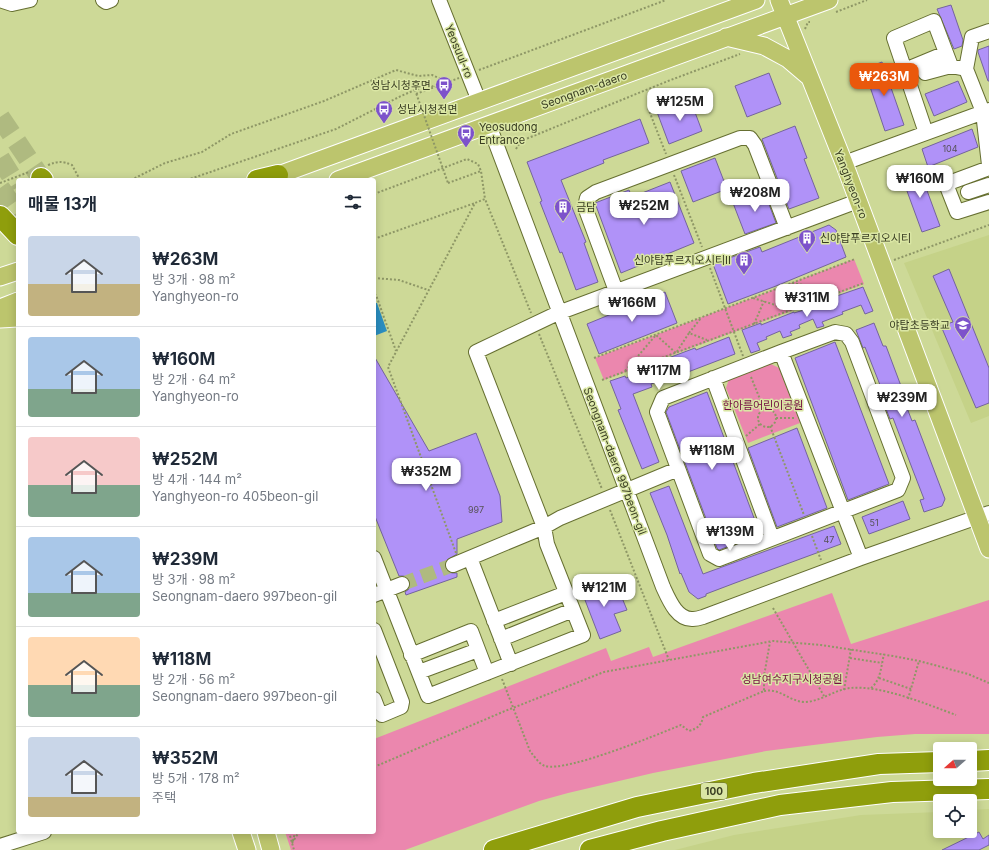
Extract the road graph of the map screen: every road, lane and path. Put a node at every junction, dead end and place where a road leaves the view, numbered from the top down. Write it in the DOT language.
graph roads {
  1 [pos="0,0"];
  2 [pos="30,0"];
  3 [pos="103,0"];
  4 [pos="111,0"];
  5 [pos="439,0"];
  6 [pos="666,0"];
  7 [pos="726,0"];
  8 [pos="756,0"];
  9 [pos="779,0"];
  10 [pos="829,0"];
  11 [pos="785,16"];
  12 [pos="702,19"];
  13 [pos="989,31"];
  14 [pos="726,37"];
  15 [pos="747,53"];
  16 [pos="946,53"];
  17 [pos="951,66"];
  18 [pos="966,69"];
  19 [pos="904,70"];
  20 [pos="925,73"];
  21 [pos="469,75"];
  22 [pos="810,77"];
  23 [pos="448,82"];
  24 [pos="435,88"];
  25 [pos="415,90"];
  26 [pos="416,94"];
  27 [pos="479,101"];
  28 [pos="648,108"];
  29 [pos="986,111"];
  30 [pos="489,125"];
  31 [pos="926,133"];
  32 [pos="516,149"];
  33 [pos="670,164"];
  34 [pos="844,164"];
  35 [pos="989,167"];
  36 [pos="481,171"];
  37 [pos="40,175"];
  38 [pos="27,178"];
  39 [pos="79,178"];
  40 [pos="135,178"];
  41 [pos="193,178"];
  42 [pos="272,178"];
  43 [pos="343,178"];
  44 [pos="16,180"];
  45 [pos="0,184"];
  46 [pos="989,185"];
  47 [pos="968,192"];
  48 [pos="376,193"];
  49 [pos="485,199"];
  50 [pos="858,201"];
  51 [pos="989,202"];
  52 [pos="475,203"];
  53 [pos="0,216"];
  54 [pos="989,225"];
  55 [pos="787,228"];
  56 [pos="16,233"];
  57 [pos="376,238"];
  58 [pos="706,258"];
  59 [pos="855,259"];
  60 [pos="894,260"];
  61 [pos="16,272"];
  62 [pos="0,278"];
  63 [pos="376,278"];
  64 [pos="791,283"];
  65 [pos="864,283"];
  66 [pos="428,290"];
  67 [pos="616,291"];
  68 [pos="840,291"];
  69 [pos="376,298"];
  70 [pos="753,298"];
  71 [pos="16,302"];
  72 [pos="764,302"];
  73 [pos="0,308"];
  74 [pos="725,308"];
  75 [pos="791,310"];
  76 [pos="558,313"];
  77 [pos="702,317"];
  78 [pos="16,318"];
  79 [pos="0,319"];
  80 [pos="754,324"];
  81 [pos="734,331"];
  82 [pos="689,333"];
  83 [pos="656,334"];
  84 [pos="708,341"];
  85 [pos="396,351"];
  86 [pos="781,352"];
  87 [pos="676,353"];
  88 [pos="594,358"];
  89 [pos="747,365"];
  90 [pos="624,372"];
  91 [pos="713,378"];
  92 [pos="602,380"];
  93 [pos="764,409"];
  94 [pos="776,418"];
  95 [pos="806,418"];
  96 [pos="760,424"];
  97 [pos="770,426"];
  98 [pos="737,444"];
  99 [pos="678,469"];
  100 [pos="626,489"];
  101 [pos="843,511"];
  102 [pos="983,515"];
  103 [pos="807,524"];
  104 [pos="544,527"];
  105 [pos="772,538"];
  106 [pos="989,549"];
  107 [pos="470,558"];
  108 [pos="861,558"];
  109 [pos="821,560"];
  110 [pos="453,565"];
  111 [pos="376,570"];
  112 [pos="402,584"];
  113 [pos="380,593"];
  114 [pos="566,593"];
  115 [pos="773,608"];
  116 [pos="573,610"];
  117 [pos="494,621"];
  118 [pos="376,635"];
  119 [pos="501,639"];
  120 [pos="770,642"];
  121 [pos="793,643"];
  122 [pos="851,649"];
  123 [pos="478,650"];
  124 [pos="884,654"];
  125 [pos="411,655"];
  126 [pos="850,658"];
  127 [pos="919,661"];
  128 [pos="882,663"];
  129 [pos="511,664"];
  130 [pos="419,672"];
  131 [pos="487,673"];
  132 [pos="879,678"];
  133 [pos="989,683"];
  134 [pos="872,688"];
  135 [pos="911,689"];
  136 [pos="844,690"];
  137 [pos="764,691"];
  138 [pos="824,696"];
  139 [pos="908,699"];
  140 [pos="376,704"];
  141 [pos="513,707"];
  142 [pos="956,715"];
  143 [pos="989,760"];
  144 [pos="977,761"];
  145 [pos="933,762"];
  146 [pos="376,765"];
  147 [pos="989,789"];
  148 [pos="38,834"];
  149 [pos="242,834"];
  150 [pos="267,834"];
  151 [pos="290,834"];
  152 [pos="294,834"];
  153 [pos="298,834"];
  154 [pos="292,843"];
  155 [pos="0,846"];
  156 [pos="247,850"];
  157 [pos="271,850"];
  158 [pos="294,850"];
  159 [pos="494,850"];
  160 [pos="590,850"];
  1 -- 2 [label="street"];
  3 -- 4 [label="street"];
  5 -- 21 [label="street, Yeosuul-ro"];
  6 -- 21 [label="path"];
  7 -- 12 [label="main road"];
  8 -- 12 [label="main road"];
  9 -- 11 [label="main road, Yanghyeon-ro"];
  10 -- 11 [label="main road, Seongnam-daero"];
  11 -- 14 [label="main road, Seongnam-daero"];
  11 -- 22 [label="main road, Yanghyeon-ro"];
  12 -- 27 [label="main road"];
  13 -- 18 [label="street"];
  14 -- 22 [label="main road"];
  14 -- 30 [label="main road, Seongnam-daero"];
  15 -- 32 [label="path"];
  16 -- 17 [label="street"];
  16 -- 19 [label="street"];
  16 -- 19 [label="street"];
  17 -- 18 [label="street"];
  17 -- 20 [label="street"];
  18 -- 29 [label="street"];
  19 -- 31 [label="street"];
  21 -- 23 [label="path"];
  21 -- 27 [label="street, Yeosuul-ro"];
  22 -- 34 [label="main road, Yanghyeon-ro"];
  23 -- 24 [label="path"];
  23 -- 40 [label="path"];
  24 -- 25 [label="path"];
  24 -- 26 [label="path"];
  25 -- 26 [label="path, bridge"];
  25 -- 41 [label="path"];
  26 -- 36 [label="path, bridge"];
  27 -- 42 [label="main road"];
  28 -- 33 [label="path"];
  29 -- 31 [label="street"];
  29 -- 35 [label="street"];
  30 -- 43 [label="main road, Seongnam-daero"];
  30 -- 76 [label="street, Seongnam-daero 997beon-gil"];
  31 -- 34 [label="street"];
  33 -- 55 [label="street"];
  33 -- 58 [label="path"];
  33 -- 67 [label="street"];
  34 -- 50 [label="main road, Yanghyeon-ro"];
  35 -- 51 [label="street"];
  36 -- 48 [label="path"];
  36 -- 49 [label="path"];
  37 -- 38 [label="path"];
  37 -- 39 [label="path"];
  44 -- 45 [label="path"];
  46 -- 47 [label="street"];
  50 -- 55 [label="street"];
  50 -- 102 [label="main road, Yanghyeon-ro"];
  52 -- 57 [label="path"];
  53 -- 56 [label="highway"];
  54 -- 60 [label="path"];
  55 -- 58 [label="street"];
  58 -- 67 [label="street"];
  58 -- 74 [label="path"];
  59 -- 64 [label="path"];
  61 -- 62 [label="main road"];
  63 -- 66 [label="path"];
  64 -- 68 [label="path"];
  64 -- 70 [label="path"];
  64 -- 75 [label="path"];
  65 -- 68 [label="path"];
  67 -- 76 [label="street"];
  68 -- 75 [label="path"];
  69 -- 85 [label="path"];
  70 -- 72 [label="path"];
  70 -- 74 [label="path"];
  71 -- 73 [label="main road"];
  72 -- 75 [label="path"];
  72 -- 80 [label="path"];
  74 -- 77 [label="path"];
  74 -- 81 [label="path"];
  75 -- 80 [label="path"];
  76 -- 100 [label="street, Seongnam-daero 997beon-gil"];
  76 -- 104 [label="street"];
  77 -- 82 [label="path"];
  77 -- 83 [label="path"];
  78 -- 79 [label="main road"];
  80 -- 81 [label="path"];
  81 -- 84 [label="path"];
  81 -- 89 [label="path"];
  82 -- 84 [label="path"];
  82 -- 87 [label="path"];
  83 -- 87 [label="path"];
  83 -- 88 [label="path"];
  83 -- 90 [label="path"];
  84 -- 87 [label="path"];
  86 -- 89 [label="street"];
  86 -- 95 [label="street"];
  86 -- 101 [label="street"];
  87 -- 90 [label="path"];
  89 -- 91 [label="street"];
  89 -- 93 [label="path"];
  90 -- 92 [label="path"];
  91 -- 98 [label="street"];
  91 -- 99 [label="street"];
  93 -- 94 [label="path"];
  93 -- 96 [label="path"];
  94 -- 95 [label="path"];
  94 -- 97 [label="path"];
  95 -- 101 [label="street"];
  96 -- 97 [label="path"];
  96 -- 98 [label="path"];
  97 -- 103 [label="path"];
  98 -- 105 [label="street"];
  99 -- 100 [label="street"];
  99 -- 105 [label="street"];
  100 -- 104 [label="street"];
  100 -- 108 [label="street, Seongnam-daero 997beon-gil"];
  101 -- 103 [label="street"];
  101 -- 108 [label="street"];
  102 -- 106 [label="main road, Yanghyeon-ro"];
  102 -- 108 [label="street, Seongnam-daero 997beon-gil"];
  103 -- 105 [label="street"];
  103 -- 109 [label="path"];
  104 -- 107 [label="street"];
  104 -- 114 [label="street"];
  107 -- 110 [label="street"];
  107 -- 117 [label="street"];
  111 -- 113 [label="street"];
  112 -- 113 [label="street"];
  113 -- 125 [label="street"];
  114 -- 116 [label="street"];
  114 -- 117 [label="street"];
  115 -- 121 [label="path"];
  116 -- 119 [label="street"];
  116 -- 129 [label="street"];
  117 -- 119 [label="street"];
  118 -- 140 [label="street"];
  119 -- 129 [label="street"];
  120 -- 121 [label="path"];
  120 -- 137 [label="path"];
  120 -- 141 [label="path"];
  121 -- 122 [label="path"];
  121 -- 138 [label="path"];
  122 -- 124 [label="path"];
  122 -- 126 [label="path"];
  123 -- 125 [label="street"];
  123 -- 130 [label="street"];
  123 -- 131 [label="street"];
  124 -- 127 [label="path"];
  124 -- 128 [label="path"];
  125 -- 130 [label="street"];
  126 -- 128 [label="path"];
  126 -- 136 [label="path"];
  127 -- 133 [label="path"];
  127 -- 135 [label="path"];
  128 -- 132 [label="path"];
  129 -- 131 [label="street"];
  130 -- 131 [label="street"];
  132 -- 134 [label="path"];
  132 -- 135 [label="path"];
  134 -- 136 [label="path"];
  134 -- 139 [label="path"];
  135 -- 139 [label="path"];
  136 -- 138 [label="path"];
  137 -- 138 [label="path"];
  137 -- 141 [label="path"];
  139 -- 142 [label="path"];
  141 -- 146 [label="path"];
  143 -- 144 [label="highway"];
  145 -- 159 [label="highway, 100"];
  147 -- 160 [label="highway"];
  148 -- 155 [label="street"];
  149 -- 156 [label="main road"];
  150 -- 157 [label="main road"];
  151 -- 154 [label="path"];
  152 -- 154 [label="path"];
  153 -- 154 [label="path"];
  154 -- 158 [label="path"];
}
